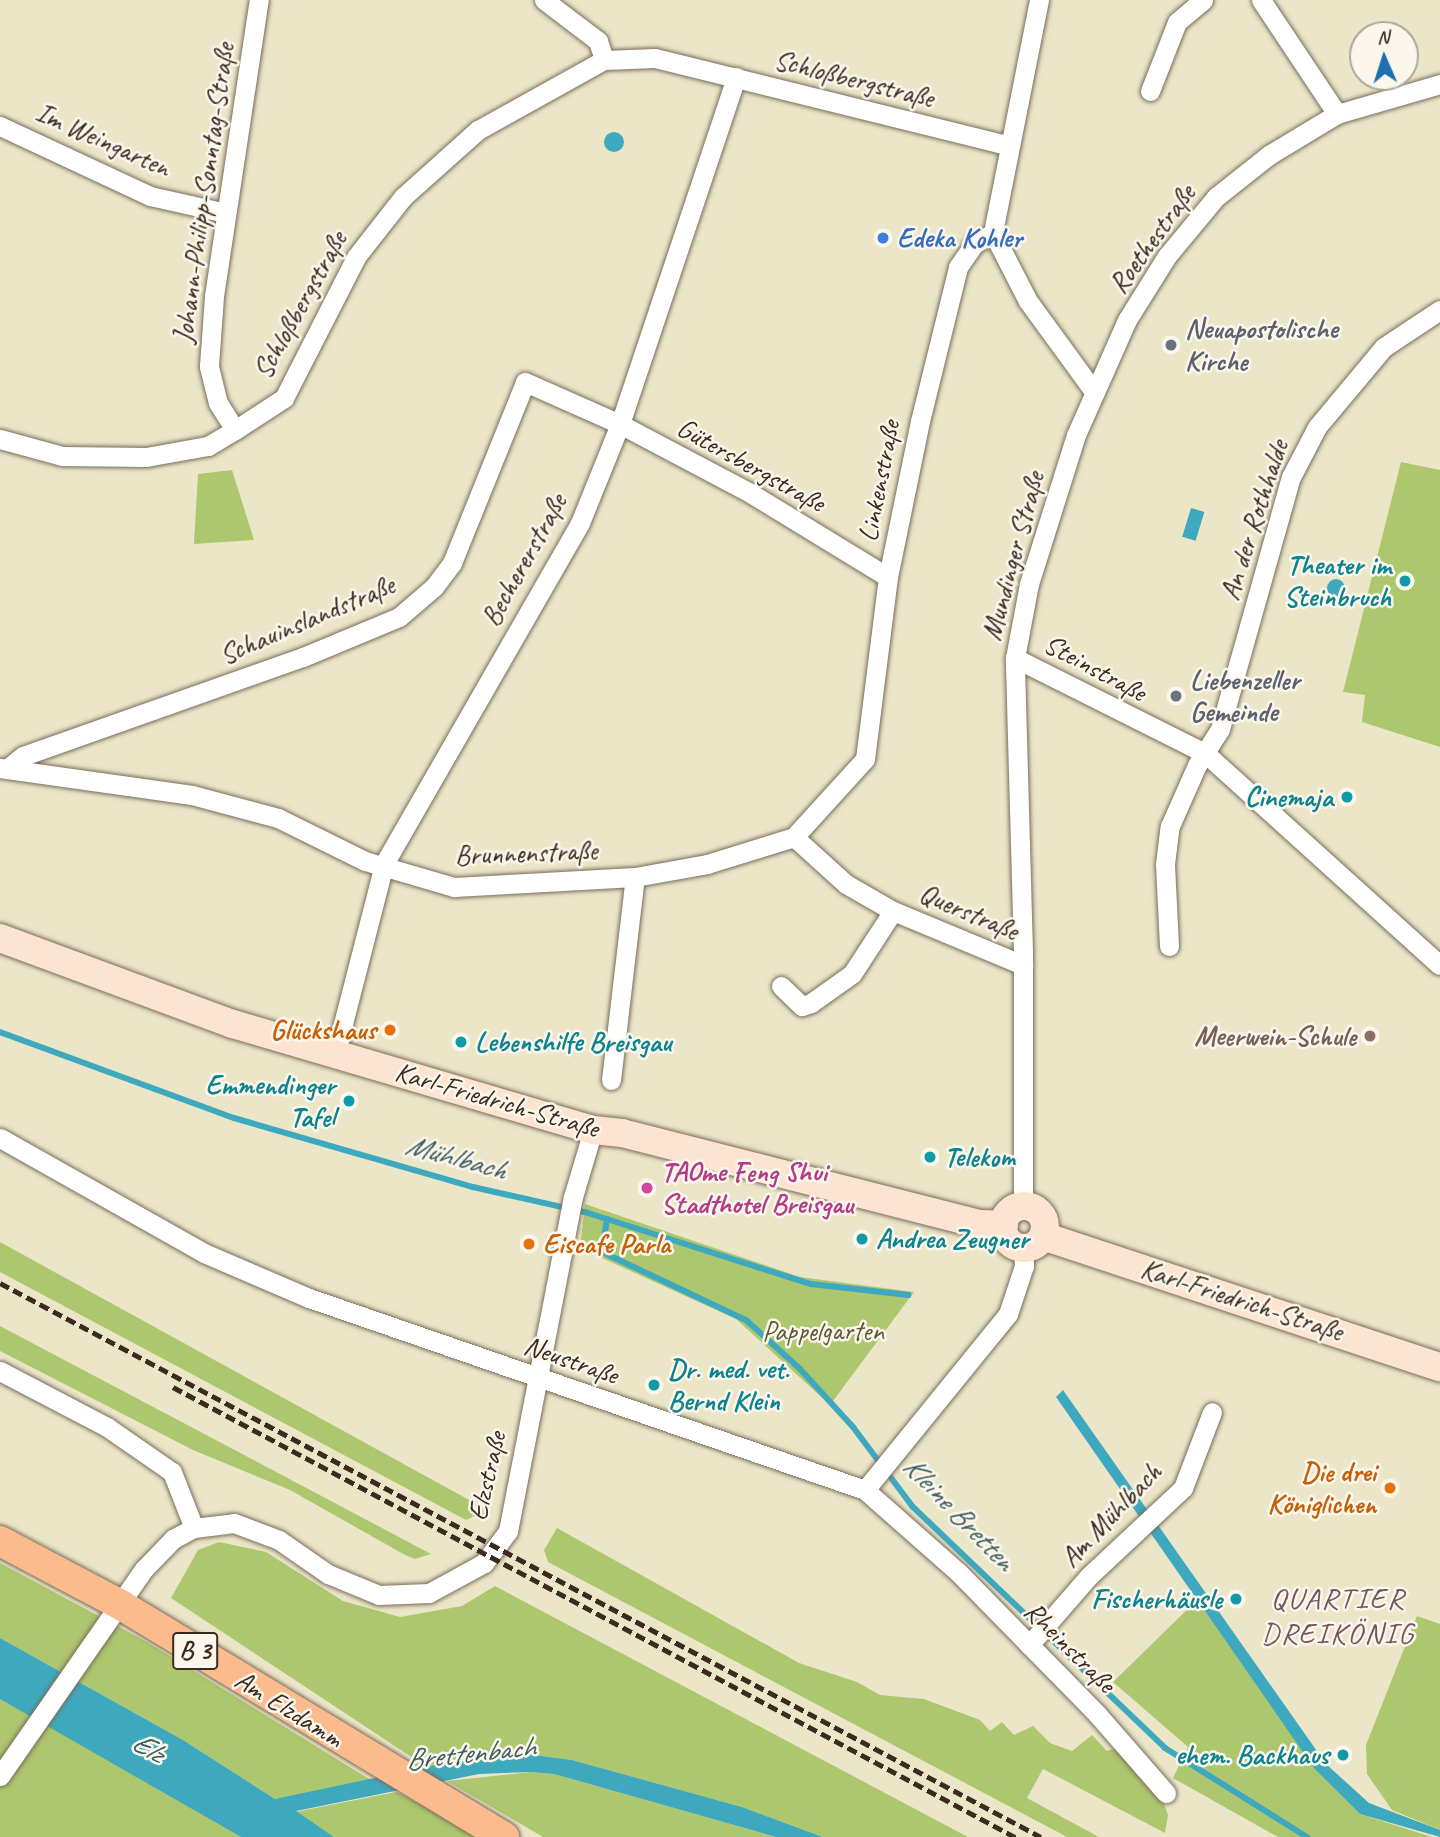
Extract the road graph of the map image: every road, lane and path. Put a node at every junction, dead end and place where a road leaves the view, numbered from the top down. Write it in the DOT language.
graph roads {
  1 [pos="259,0"];
  2 [pos="544,0"];
  3 [pos="1039,0"];
  4 [pos="1203,0"];
  5 [pos="1261,0"];
  6 [pos="604,60"];
  7 [pos="736,77"];
  8 [pos="1440,84"];
  9 [pos="1150,91"];
  10 [pos="1337,114"];
  11 [pos="0,126"];
  12 [pos="1007,145"];
  13 [pos="226,213"];
  14 [pos="993,233"];
  15 [pos="1440,310"];
  16 [pos="1093,390"];
  17 [pos="620,424"];
  18 [pos="235,430"];
  19 [pos="0,439"];
  20 [pos="888,577"];
  21 [pos="1015,657"];
  22 [pos="1205,753"];
  23 [pos="4,768"];
  24 [pos="794,837"];
  25 [pos="384,864"];
  26 [pos="635,877"];
  27 [pos="893,911"];
  28 [pos="0,938"];
  29 [pos="1168,946"];
  30 [pos="1023,965"];
  31 [pos="1440,965"];
  32 [pos="781,986"];
  33 [pos="335,1055"];
  34 [pos="611,1080"];
  35 [pos="593,1130"];
  36 [pos="0,1138"];
  37 [pos="1013,1216"];
  38 [pos="1033,1242"];
  39 [pos="1440,1367"];
  40 [pos="0,1371"];
  41 [pos="536,1378"];
  42 [pos="1212,1412"];
  43 [pos="867,1487"];
  44 [pos="194,1528"];
  45 [pos="0,1542"];
  46 [pos="121,1605"];
  47 [pos="1029,1645"];
  48 [pos="4,1770"];
  49 [pos="1166,1793"];
  50 [pos="504,1837"];
  1 -- 13 [label="street, Johann-Philipp-Sonntag-Straße"];
  2 -- 6 [label="street"];
  3 -- 12 [label="street"];
  4 -- 9 [label="street"];
  5 -- 10 [label="street"];
  6 -- 7 [label="street, Schloßbergstraße"];
  6 -- 18 [label="street, Schloßbergstraße"];
  7 -- 12 [label="street, Schloßbergstraße"];
  7 -- 17 [label="street, Bechererstraße"];
  8 -- 10 [label="street, Roethestraße"];
  10 -- 16 [label="street, Roethestraße"];
  11 -- 13 [label="street, Im Weingarten"];
  12 -- 14 [label="street"];
  13 -- 18 [label="street, Johann-Philipp-Sonntag-Straße"];
  14 -- 16 [label="street"];
  14 -- 20 [label="street, Linkenstraße"];
  15 -- 22 [label="street, An der Rothhalde"];
  16 -- 21 [label="street, Mundinger Straße"];
  17 -- 20 [label="street, Gütersbergstraße"];
  17 -- 23 [label="street, Schauinslandstraße"];
  17 -- 25 [label="street, Bechererstraße"];
  18 -- 19 [label="street, Schloßbergstraße"];
  20 -- 24 [label="street, Linkenstraße"];
  21 -- 22 [label="street, Steinstraße"];
  21 -- 30 [label="street, Mundinger Straße"];
  22 -- 29 [label="street, An der Rothhalde"];
  22 -- 31 [label="street, Steinstraße"];
  23 -- 25 [label="street, Brunnenstraße"];
  24 -- 26 [label="street, Brunnenstraße"];
  24 -- 27 [label="street, Querstraße"];
  25 -- 26 [label="street, Brunnenstraße"];
  25 -- 33 [label="street, Bechererstraße"];
  26 -- 34 [label="street"];
  27 -- 30 [label="street, Querstraße"];
  27 -- 32 [label="street, Querstraße"];
  28 -- 33 [label="street, Karl-Friedrich-Straße"];
  30 -- 37 [label="street, Mundinger Straße"];
  33 -- 35 [label="street, Karl-Friedrich-Straße"];
  35 -- 37 [label="street, Karl-Friedrich-Straße"];
  35 -- 41 [label="street, Elzstraße"];
  36 -- 41 [label="street, Neustraße"];
  37 -- 38 [label="street"];
  37 -- 38 [label="street"];
  38 -- 39 [label="street, Karl-Friedrich-Straße"];
  38 -- 43 [label="street"];
  40 -- 44 [label="street"];
  41 -- 43 [label="street, Neustraße"];
  41 -- 44 [label="street, Elzstraße"];
  42 -- 47 [label="street, Am Mühlbach"];
  43 -- 47 [label="street, Rheinstraße"];
  44 -- 46 [label="street, Elzstraße"];
  45 -- 46 [label="main road, Am Elzdamm / B 3"];
  46 -- 48 [label="street, Elzstraße"];
  46 -- 50 [label="main road, Am Elzdamm / B 3"];
  47 -- 49 [label="street, Rheinstraße"];
}
